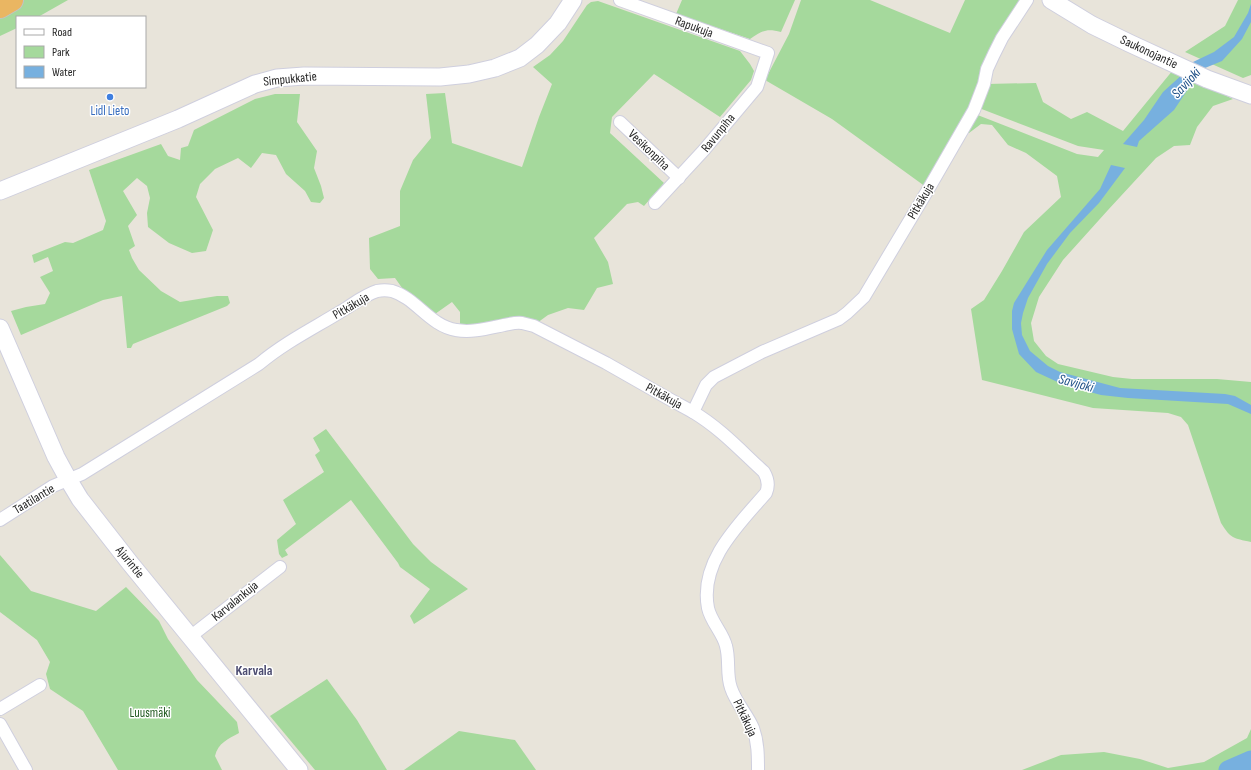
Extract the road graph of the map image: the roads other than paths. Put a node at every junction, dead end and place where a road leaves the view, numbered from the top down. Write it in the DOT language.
graph roads {
  1 [pos="12,0"];
  2 [pos="573,0"];
  3 [pos="620,0"];
  4 [pos="1027,0"];
  5 [pos="1051,0"];
  6 [pos="0,8"];
  7 [pos="768,53"];
  8 [pos="1251,96"];
  9 [pos="620,122"];
  10 [pos="679,178"];
  11 [pos="0,191"];
  12 [pos="655,203"];
  13 [pos="0,328"];
  14 [pos="693,412"];
  15 [pos="68,480"];
  16 [pos="0,520"];
  17 [pos="280,567"];
  18 [pos="191,636"];
  19 [pos="40,686"];
  20 [pos="0,709"];
  21 [pos="0,724"];
  22 [pos="26,770"];
  23 [pos="299,770"];
  24 [pos="758,770"];
  1 -- 6 [label="highway"];
  2 -- 11 [label="street, Simpukkatie"];
  3 -- 7 [label="street, Rapukuja"];
  4 -- 14 [label="street, Pitkäkuja"];
  5 -- 8 [label="street, Saukonojantie"];
  7 -- 10 [label="street, Ravunpiha"];
  9 -- 10 [label="street, Vesikonpiha"];
  10 -- 12 [label="street, Ravunpiha"];
  13 -- 15 [label="street, Ajurintie"];
  14 -- 15 [label="street, Pitkäkuja"];
  14 -- 24 [label="street, Pitkäkuja"];
  15 -- 16 [label="street, Taatilantie"];
  15 -- 18 [label="street, Ajurintie"];
  17 -- 18 [label="street, Karvalankuja"];
  18 -- 23 [label="street, Ajurintie"];
  19 -- 20 [label="street"];
  21 -- 22 [label="street"];
}
